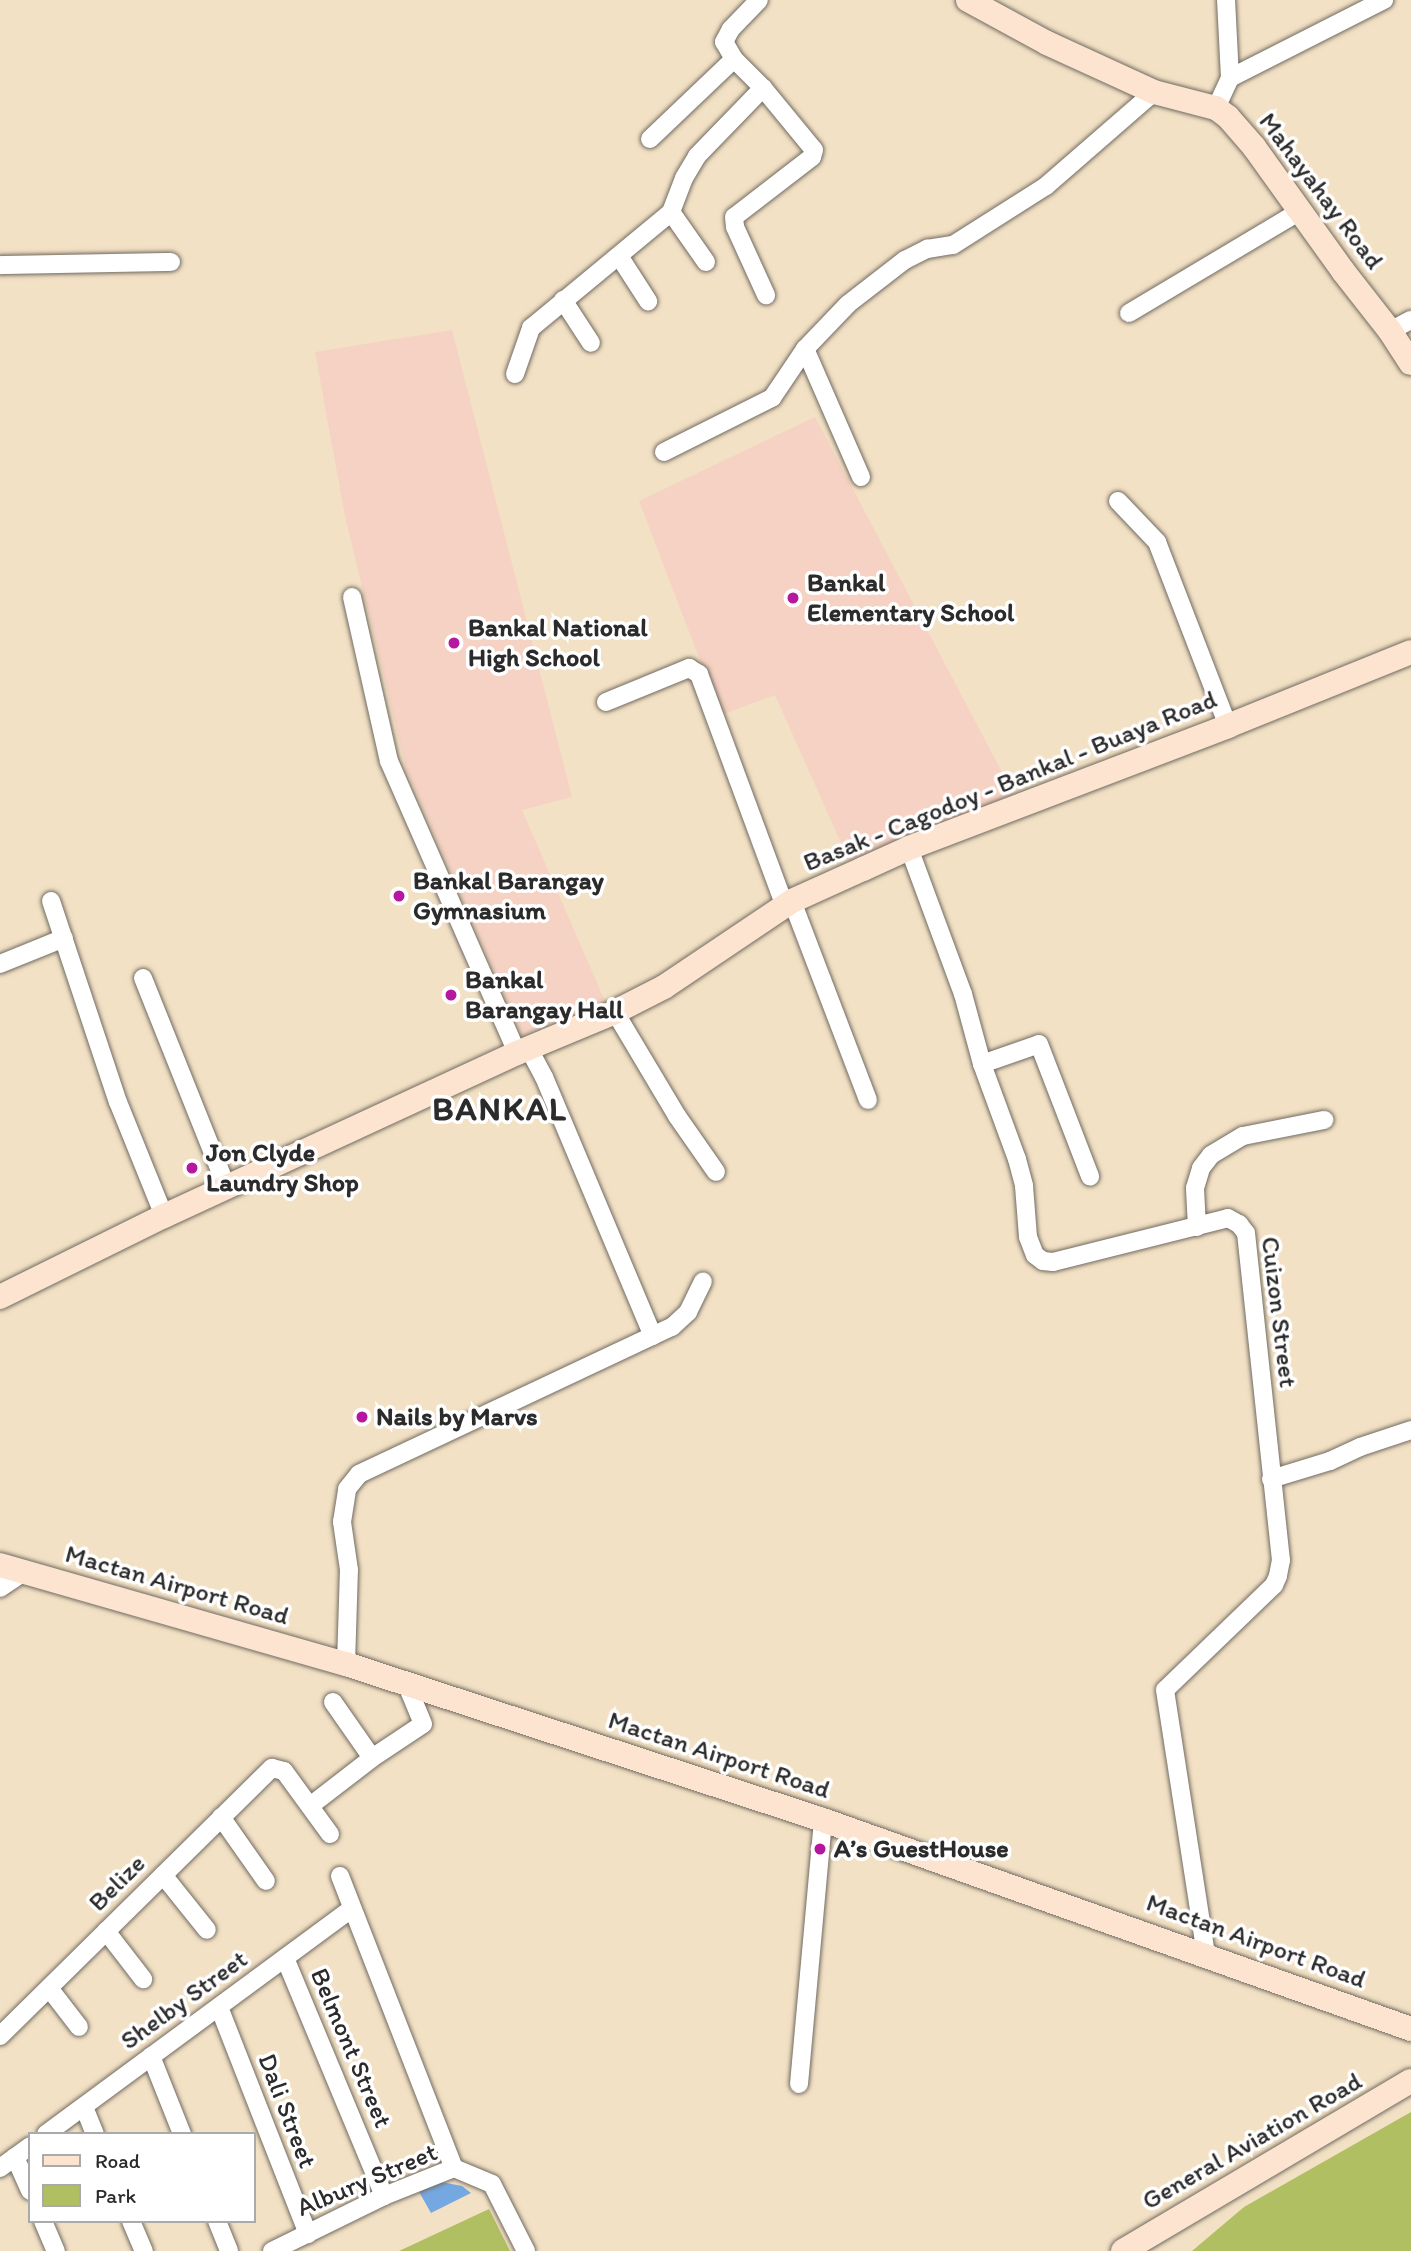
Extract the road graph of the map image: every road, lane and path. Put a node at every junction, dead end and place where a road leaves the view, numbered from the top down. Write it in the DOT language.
graph roads {
  1 [pos="759,0"];
  2 [pos="968,0"];
  3 [pos="1226,0"];
  4 [pos="1384,0"];
  5 [pos="734,59"];
  6 [pos="1230,78"];
  7 [pos="763,88"];
  8 [pos="1154,92"];
  9 [pos="1216,108"];
  10 [pos="650,139"];
  11 [pos="1300,211"];
  12 [pos="671,212"];
  13 [pos="620,256"];
  14 [pos="170,262"];
  15 [pos="706,262"];
  16 [pos="0,265"];
  17 [pos="766,295"];
  18 [pos="564,300"];
  19 [pos="648,301"];
  20 [pos="1129,313"];
  21 [pos="1401,326"];
  22 [pos="591,342"];
  23 [pos="805,349"];
  24 [pos="1411,363"];
  25 [pos="515,374"];
  26 [pos="664,452"];
  27 [pos="861,477"];
  28 [pos="1118,500"];
  29 [pos="352,597"];
  30 [pos="1411,652"];
  31 [pos="606,702"];
  32 [pos="1228,726"];
  33 [pos="909,848"];
  34 [pos="51,901"];
  35 [pos="789,903"];
  36 [pos="64,938"];
  37 [pos="0,964"];
  38 [pos="143,978"];
  39 [pos="615,1012"];
  40 [pos="523,1051"];
  41 [pos="982,1064"];
  42 [pos="868,1100"];
  43 [pos="1324,1120"];
  44 [pos="716,1172"];
  45 [pos="1090,1176"];
  46 [pos="227,1188"];
  47 [pos="164,1216"];
  48 [pos="1197,1227"];
  49 [pos="703,1281"];
  50 [pos="0,1297"];
  51 [pos="653,1336"];
  52 [pos="1411,1430"];
  53 [pos="1271,1479"];
  54 [pos="0,1565"];
  55 [pos="24,1572"];
  56 [pos="0,1588"];
  57 [pos="346,1664"];
  58 [pos="406,1683"];
  59 [pos="334,1702"];
  60 [pos="372,1758"];
  61 [pos="310,1806"];
  62 [pos="221,1817"];
  63 [pos="822,1820"];
  64 [pos="330,1835"];
  65 [pos="163,1875"];
  66 [pos="340,1875"];
  67 [pos="266,1881"];
  68 [pos="352,1908"];
  69 [pos="207,1930"];
  70 [pos="106,1931"];
  71 [pos="1206,1955"];
  72 [pos="285,1958"];
  73 [pos="144,1979"];
  74 [pos="49,1988"];
  75 [pos="219,2007"];
  76 [pos="79,2027"];
  77 [pos="1411,2029"];
  78 [pos="0,2036"];
  79 [pos="151,2056"];
  80 [pos="1411,2081"];
  81 [pos="799,2084"];
  82 [pos="83,2106"];
  83 [pos="49,2132"];
  84 [pos="94,2132"];
  85 [pos="181,2132"];
  86 [pos="28,2147"];
  87 [pos="15,2157"];
  88 [pos="0,2168"];
  89 [pos="454,2168"];
  90 [pos="28,2186"];
  91 [pos="384,2196"];
  92 [pos="44,2223"];
  93 [pos="132,2223"];
  94 [pos="218,2223"];
  95 [pos="308,2234"];
  96 [pos="56,2251"];
  97 [pos="144,2251"];
  98 [pos="229,2251"];
  99 [pos="272,2251"];
  100 [pos="526,2251"];
  101 [pos="1123,2251"];
  1 -- 5 [label="street"];
  2 -- 8 [label="street, Mahayahay Road"];
  3 -- 6 [label="street"];
  4 -- 6 [label="street"];
  5 -- 7 [label="street"];
  5 -- 10 [label="street"];
  6 -- 9 [label="street"];
  7 -- 12 [label="street"];
  7 -- 17 [label="street"];
  8 -- 9 [label="street, Mahayahay Road"];
  8 -- 23 [label="street"];
  9 -- 11 [label="street, Mahayahay Road"];
  11 -- 20 [label="street"];
  11 -- 21 [label="street, Mahayahay Road"];
  12 -- 13 [label="street"];
  12 -- 15 [label="street"];
  13 -- 18 [label="street"];
  13 -- 19 [label="street"];
  14 -- 16 [label="street"];
  18 -- 22 [label="street"];
  18 -- 25 [label="street"];
  21 -- 24 [label="street, Mahayahay Road"];
  23 -- 26 [label="street"];
  23 -- 27 [label="street"];
  28 -- 32 [label="street"];
  29 -- 40 [label="street"];
  30 -- 32 [label="street, Basak - Cagodoy - Bankal - Buaya Road"];
  31 -- 35 [label="street"];
  32 -- 33 [label="street, Basak - Cagodoy - Bankal - Buaya Road"];
  33 -- 35 [label="street, Basak - Cagodoy - Bankal - Buaya Road"];
  33 -- 41 [label="street, Cuizon Street"];
  34 -- 36 [label="street"];
  35 -- 39 [label="street, Basak - Cagodoy - Bankal - Buaya Road"];
  35 -- 42 [label="street"];
  36 -- 37 [label="street"];
  36 -- 47 [label="street"];
  38 -- 46 [label="street"];
  39 -- 40 [label="street, Basak - Cagodoy - Bankal - Buaya Road"];
  39 -- 44 [label="street"];
  40 -- 46 [label="street, Basak - Cagodoy - Bankal - Buaya Road"];
  40 -- 51 [label="street"];
  41 -- 45 [label="street"];
  41 -- 48 [label="street, Cuizon Street"];
  43 -- 48 [label="street"];
  46 -- 47 [label="street, Basak - Cagodoy - Bankal - Buaya Road"];
  47 -- 50 [label="street, Basak - Cagodoy - Bankal - Buaya Road"];
  48 -- 53 [label="street, Cuizon Street"];
  49 -- 51 [label="street"];
  51 -- 57 [label="street"];
  52 -- 53 [label="street"];
  53 -- 71 [label="street, Cuizon Street"];
  54 -- 55 [label="street, Mactan Airport Road"];
  55 -- 56 [label="street"];
  55 -- 57 [label="street, Mactan Airport Road"];
  57 -- 58 [label="street, Mactan Airport Road"];
  58 -- 60 [label="street"];
  58 -- 63 [label="street, Mactan Airport Road"];
  59 -- 60 [label="street"];
  60 -- 61 [label="street"];
  61 -- 62 [label="street, Belize"];
  61 -- 64 [label="street"];
  62 -- 65 [label="street, Belize"];
  62 -- 67 [label="street"];
  63 -- 71 [label="street, Mactan Airport Road"];
  63 -- 81 [label="street"];
  65 -- 69 [label="street"];
  65 -- 70 [label="street, Belize"];
  66 -- 68 [label="street"];
  68 -- 72 [label="street, Shelby Street"];
  68 -- 89 [label="street"];
  70 -- 73 [label="street"];
  70 -- 74 [label="street, Belize"];
  71 -- 77 [label="street, Mactan Airport Road"];
  72 -- 75 [label="street, Shelby Street"];
  72 -- 91 [label="street, Belmont Street"];
  74 -- 76 [label="street"];
  74 -- 78 [label="street, Belize"];
  75 -- 79 [label="street, Shelby Street"];
  75 -- 95 [label="street, Dali Street"];
  79 -- 82 [label="street, Shelby Street"];
  79 -- 85 [label="street"];
  80 -- 101 [label="street, General Aviation Road"];
  82 -- 83 [label="street, Shelby Street"];
  82 -- 84 [label="street"];
  86 -- 87 [label="street"];
  87 -- 88 [label="street"];
  87 -- 90 [label="street"];
  89 -- 91 [label="street, Albury Street"];
  89 -- 100 [label="street, Albury Street"];
  91 -- 95 [label="street, Albury Street"];
  92 -- 96 [label="street"];
  93 -- 97 [label="street"];
  94 -- 98 [label="street"];
  95 -- 99 [label="street, Albury Street"];
}
